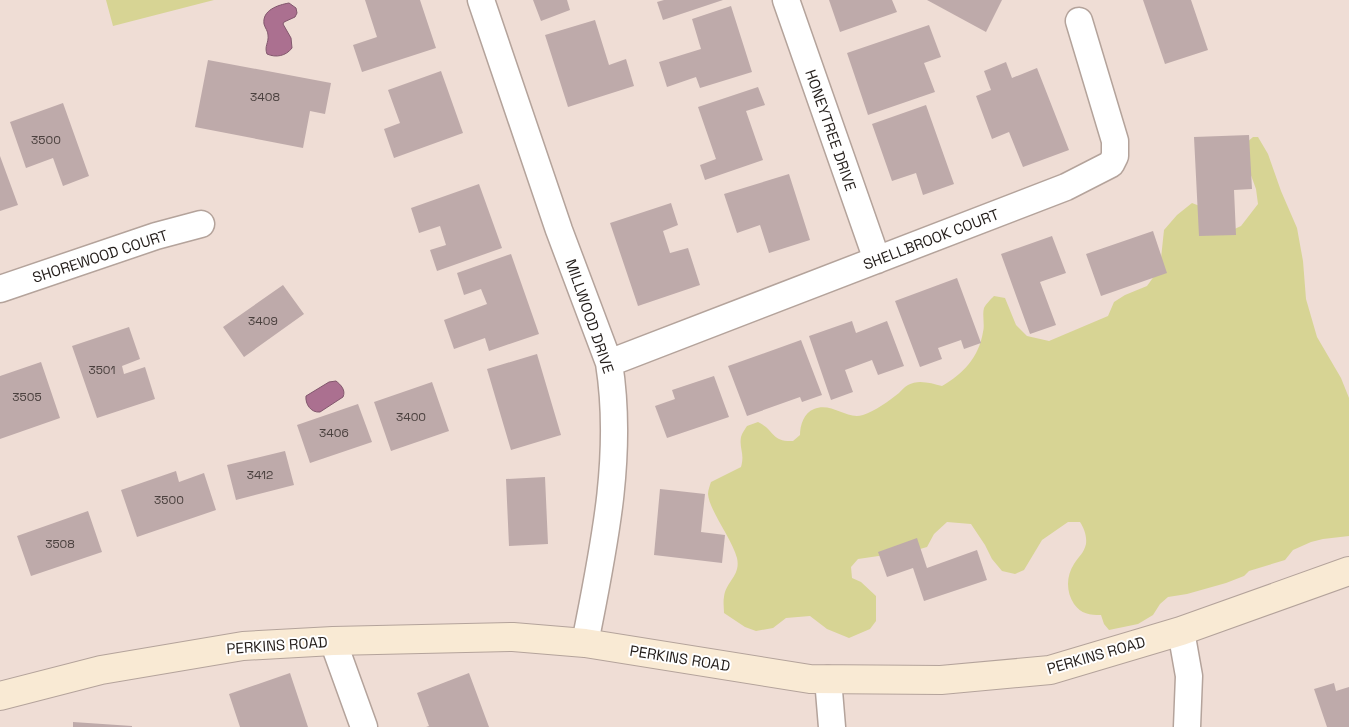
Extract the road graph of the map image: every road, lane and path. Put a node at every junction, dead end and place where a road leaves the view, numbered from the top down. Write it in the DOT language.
graph roads {
  1 [pos="481,0"];
  2 [pos="786,0"];
  3 [pos="1079,22"];
  4 [pos="201,224"];
  5 [pos="877,260"];
  6 [pos="0,289"];
  7 [pos="609,363"];
  8 [pos="1349,571"];
  9 [pos="1180,631"];
  10 [pos="333,641"];
  11 [pos="585,643"];
  12 [pos="828,679"];
  13 [pos="0,696"];
  14 [pos="364,727"];
  15 [pos="832,727"];
  16 [pos="1187,727"];
  1 -- 7 [label="street, MILLWOOD DRIVE"];
  2 -- 5 [label="street, HONEYTREE DRIVE"];
  3 -- 5 [label="street, SHELLBROOK COURT"];
  4 -- 6 [label="street, SHOREWOOD COURT"];
  5 -- 7 [label="street, SHELLBROOK COURT"];
  7 -- 11 [label="street, MILLWOOD DRIVE"];
  8 -- 9 [label="main road, PERKINS ROAD"];
  9 -- 12 [label="main road, PERKINS ROAD"];
  9 -- 16 [label="street"];
  10 -- 11 [label="main road, PERKINS ROAD"];
  10 -- 13 [label="main road, PERKINS ROAD"];
  10 -- 14 [label="street"];
  11 -- 12 [label="main road, PERKINS ROAD"];
  12 -- 15 [label="street"];
}
